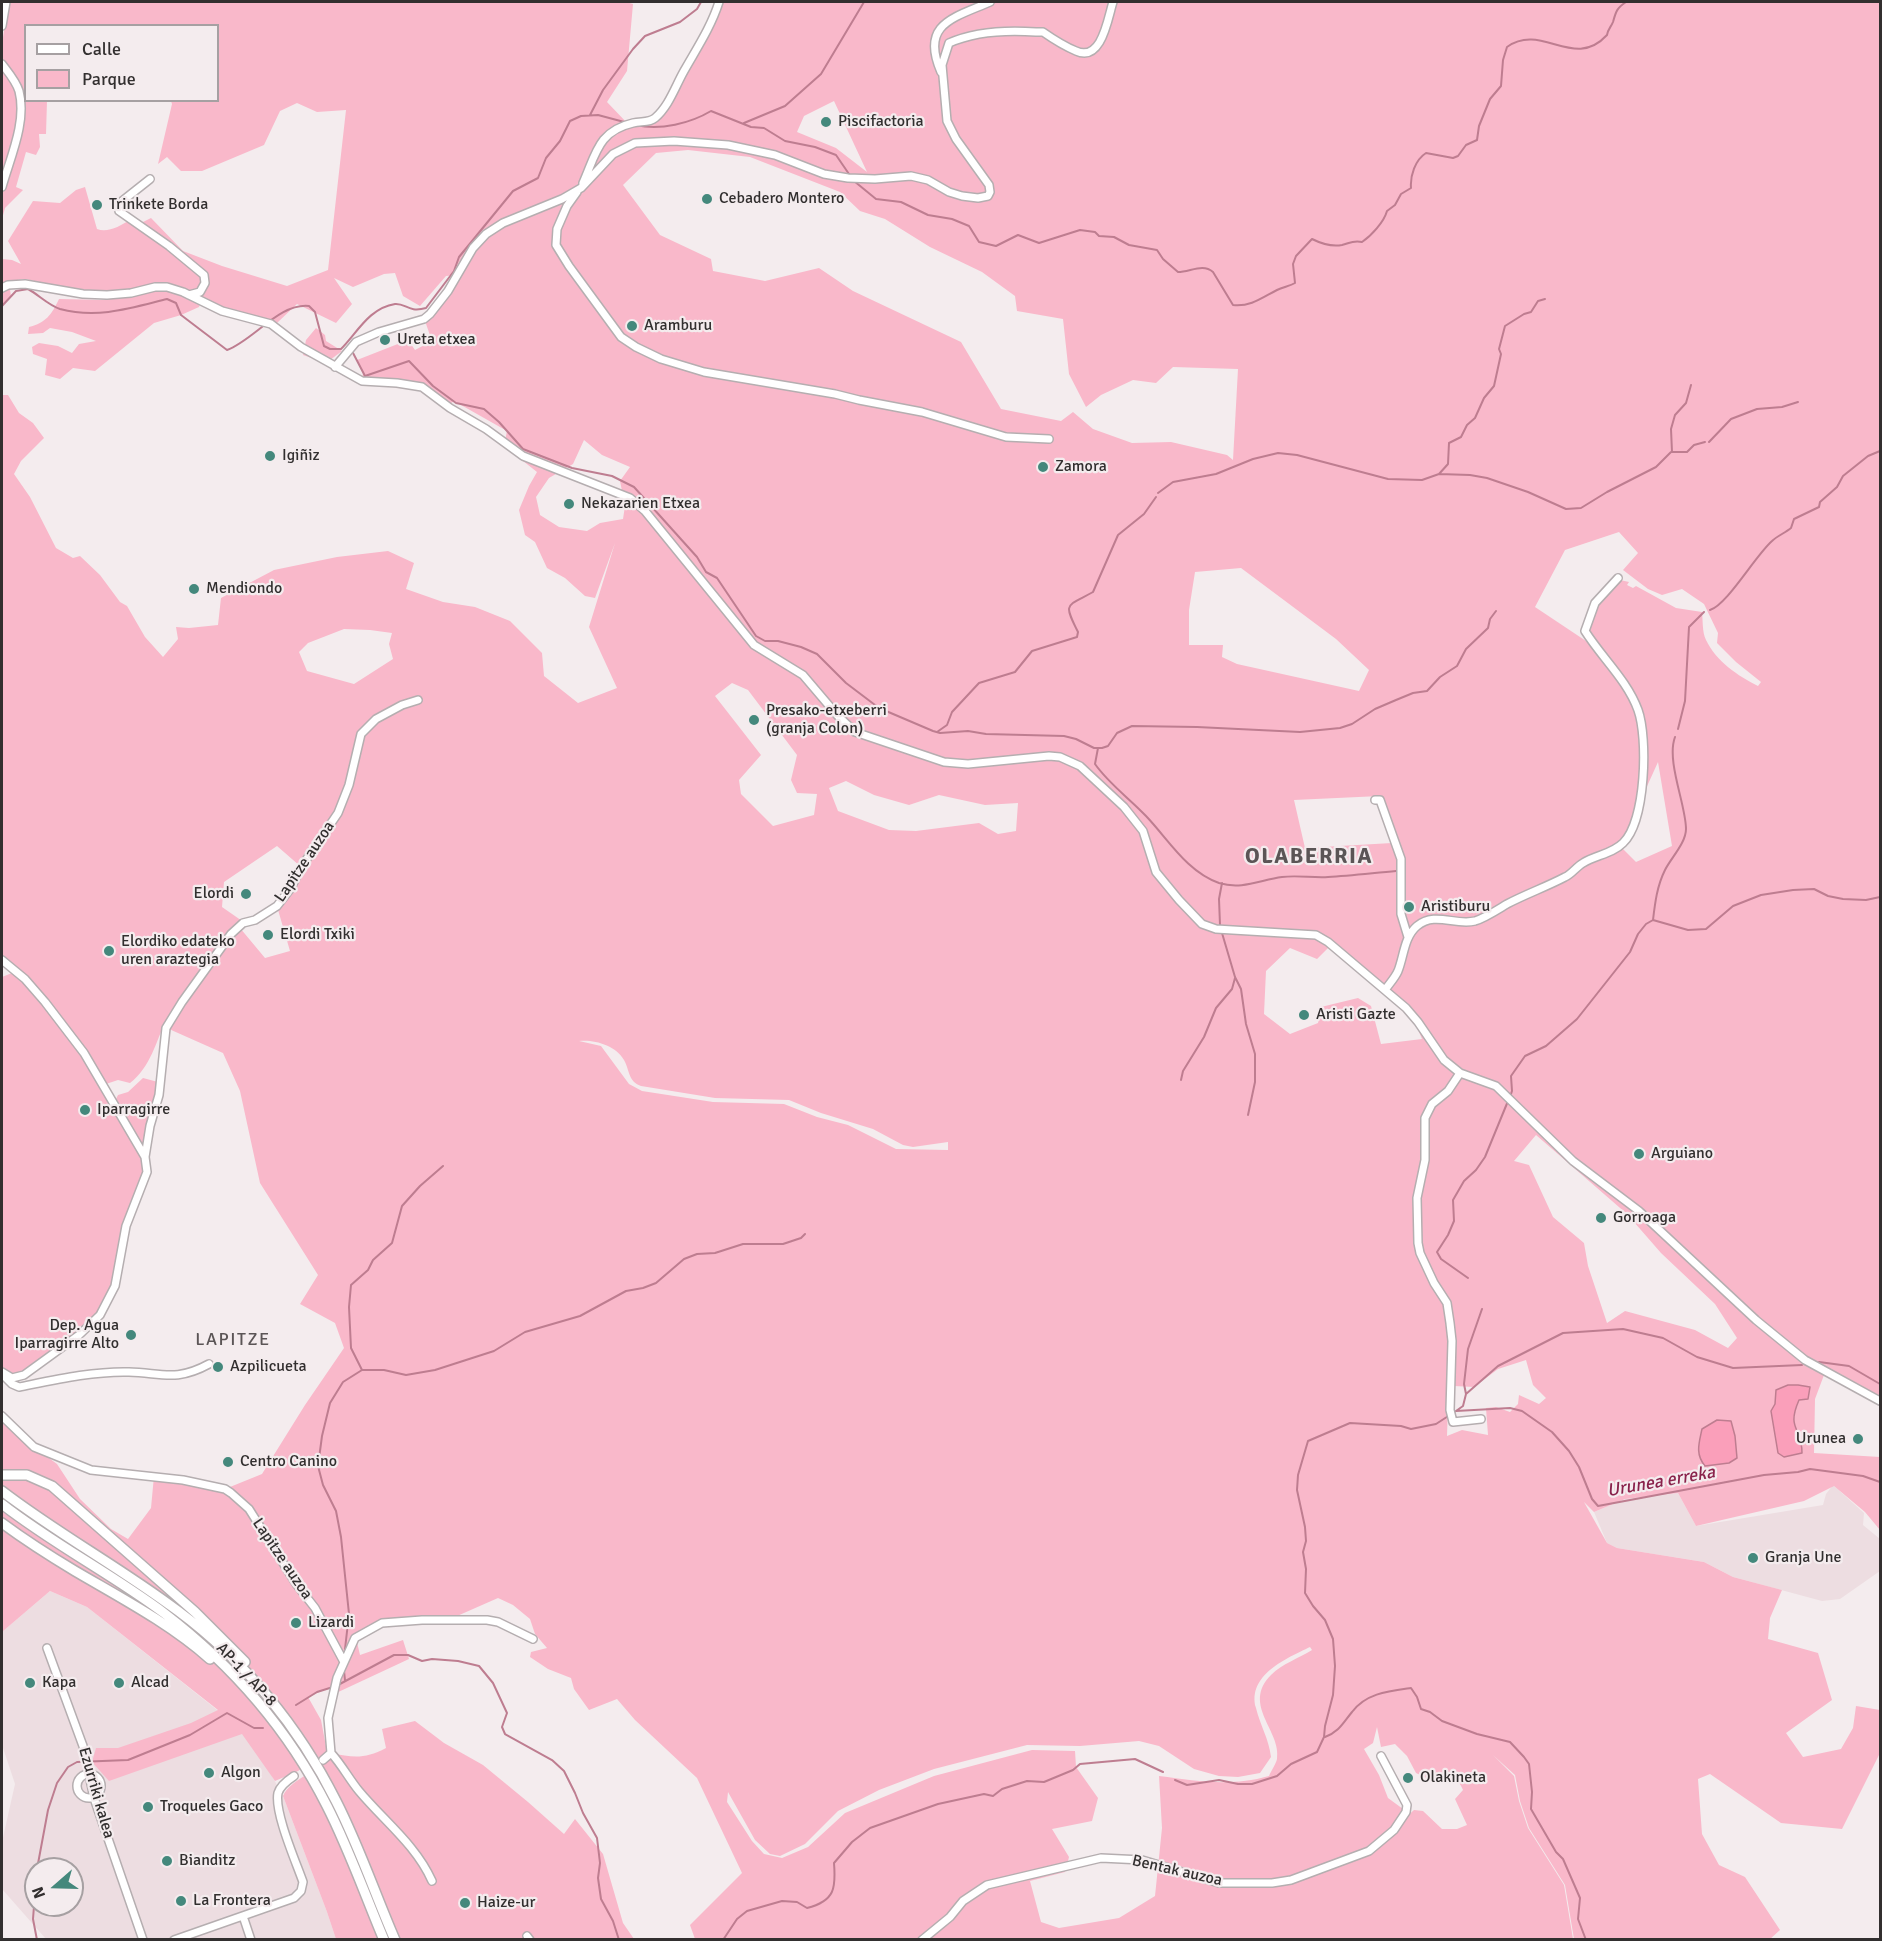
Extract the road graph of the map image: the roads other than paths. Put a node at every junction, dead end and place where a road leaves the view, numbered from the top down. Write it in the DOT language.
graph roads {
  1 [pos="6,2"];
  2 [pos="719,2"];
  3 [pos="990,2"];
  4 [pos="1113,2"];
  5 [pos="2,26"];
  6 [pos="2,64"];
  7 [pos="942,74"];
  8 [pos="150,179"];
  9 [pos="2,187"];
  10 [pos="581,188"];
  11 [pos="2,288"];
  12 [pos="189,295"];
  13 [pos="335,367"];
  14 [pos="1048,439"];
  15 [pos="1618,578"];
  16 [pos="418,700"];
  17 [pos="1375,800"];
  18 [pos="1408,937"];
  19 [pos="2,960"];
  20 [pos="1384,990"];
  21 [pos="1460,1074"];
  22 [pos="145,1157"];
  23 [pos="209,1364"];
  24 [pos="2,1373"];
  25 [pos="1881,1401"];
  26 [pos="2,1416"];
  27 [pos="1481,1419"];
  28 [pos="4,1475"];
  29 [pos="2,1491"];
  30 [pos="2,1504"];
  31 [pos="4,1526"];
  32 [pos="533,1639"];
  33 [pos="47,1648"];
  34 [pos="344,1662"];
  35 [pos="250,1676"];
  36 [pos="255,1697"];
  37 [pos="332,1753"];
  38 [pos="1381,1756"];
  39 [pos="323,1760"];
  40 [pos="89,1773"];
  41 [pos="294,1776"];
  42 [pos="93,1798"];
  43 [pos="432,1881"];
  44 [pos="243,1916"];
  45 [pos="143,1940"];
  46 [pos="174,1940"];
  47 [pos="251,1940"];
  48 [pos="384,1940"];
  49 [pos="394,1940"];
  50 [pos="922,1940"];
  1 -- 5 [label="street"];
  2 -- 10 [label="street"];
  3 -- 7 [label="street"];
  4 -- 7 [label="street"];
  6 -- 9 [label="street"];
  7 -- 10 [label="street"];
  8 -- 12 [label="street"];
  10 -- 13 [label="street"];
  10 -- 14 [label="street"];
  11 -- 12 [label="street"];
  12 -- 13 [label="street"];
  13 -- 20 [label="street"];
  15 -- 18 [label="street"];
  16 -- 22 [label="street, Lapitze auzoa"];
  17 -- 18 [label="street"];
  18 -- 20 [label="street"];
  19 -- 22 [label="street"];
  20 -- 21 [label="street"];
  21 -- 25 [label="street"];
  21 -- 27 [label="street"];
  22 -- 24 [label="street, Lapitze auzoa"];
  23 -- 24 [label="street, Lapitze auzoa"];
  26 -- 34 [label="street, Lapitze auzoa"];
  28 -- 35 [label="highway"];
  29 -- 35 [label="highway, AP-1 / AP-8"];
  30 -- 36 [label="highway, AP-1 / AP-8"];
  31 -- 36 [label="highway"];
  32 -- 34 [label="street"];
  33 -- 40 [label="street, Ezurriki kalea"];
  34 -- 37 [label="street"];
  35 -- 49 [label="highway, AP-1 / AP-8"];
  36 -- 48 [label="highway, AP-1 / AP-8"];
  37 -- 39 [label="street"];
  37 -- 43 [label="street"];
  38 -- 50 [label="street, Bentak auzoa"];
  40 -- 42 [label="street, Ezurriki kalea"];
  40 -- 42 [label="street"];
  41 -- 44 [label="street"];
  42 -- 45 [label="street, Ezurriki kalea"];
  44 -- 46 [label="street"];
  44 -- 47 [label="street"];
}
